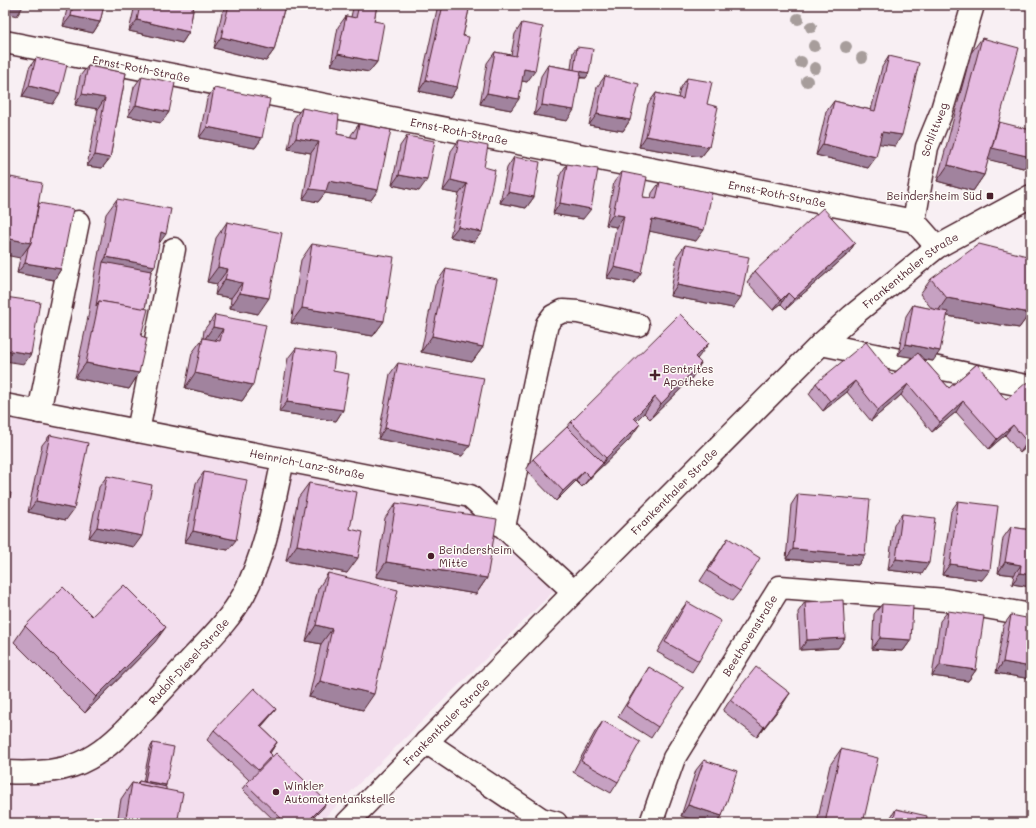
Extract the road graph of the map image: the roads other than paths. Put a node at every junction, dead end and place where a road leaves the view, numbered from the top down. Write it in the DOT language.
graph roads {
  1 [pos="973,5"];
  2 [pos="5,42"];
  3 [pos="1031,196"];
  4 [pos="914,221"];
  5 [pos="78,222"];
  6 [pos="937,247"];
  7 [pos="174,248"];
  8 [pos="638,325"];
  9 [pos="821,344"];
  10 [pos="1031,386"];
  11 [pos="5,405"];
  12 [pos="39,412"];
  13 [pos="138,431"];
  14 [pos="283,460"];
  15 [pos="504,527"];
  16 [pos="574,592"];
  17 [pos="1031,615"];
  18 [pos="426,742"];
  19 [pos="5,772"];
  20 [pos="347,823"];
  21 [pos="556,823"];
  22 [pos="651,823"];
  1 -- 4 [label="street, Schlittweg"];
  2 -- 4 [label="street, Ernst-Roth-Straße"];
  3 -- 6 [label="street, Frankenthaler Straße"];
  4 -- 6 [label="street"];
  5 -- 12 [label="street"];
  6 -- 9 [label="street, Frankenthaler Straße"];
  7 -- 13 [label="street"];
  8 -- 15 [label="street"];
  9 -- 10 [label="street"];
  9 -- 16 [label="street, Frankenthaler Straße"];
  11 -- 12 [label="street, Heinrich-Lanz-Straße"];
  12 -- 13 [label="street, Heinrich-Lanz-Straße"];
  13 -- 14 [label="street, Heinrich-Lanz-Straße"];
  14 -- 15 [label="street, Heinrich-Lanz-Straße"];
  14 -- 19 [label="street, Rudolf-Diesel-Straße"];
  15 -- 16 [label="street, Heinrich-Lanz-Straße"];
  16 -- 18 [label="street, Frankenthaler Straße"];
  17 -- 22 [label="street, Beethovenstraße"];
  18 -- 20 [label="street, Frankenthaler Straße"];
  18 -- 21 [label="street"];
}
